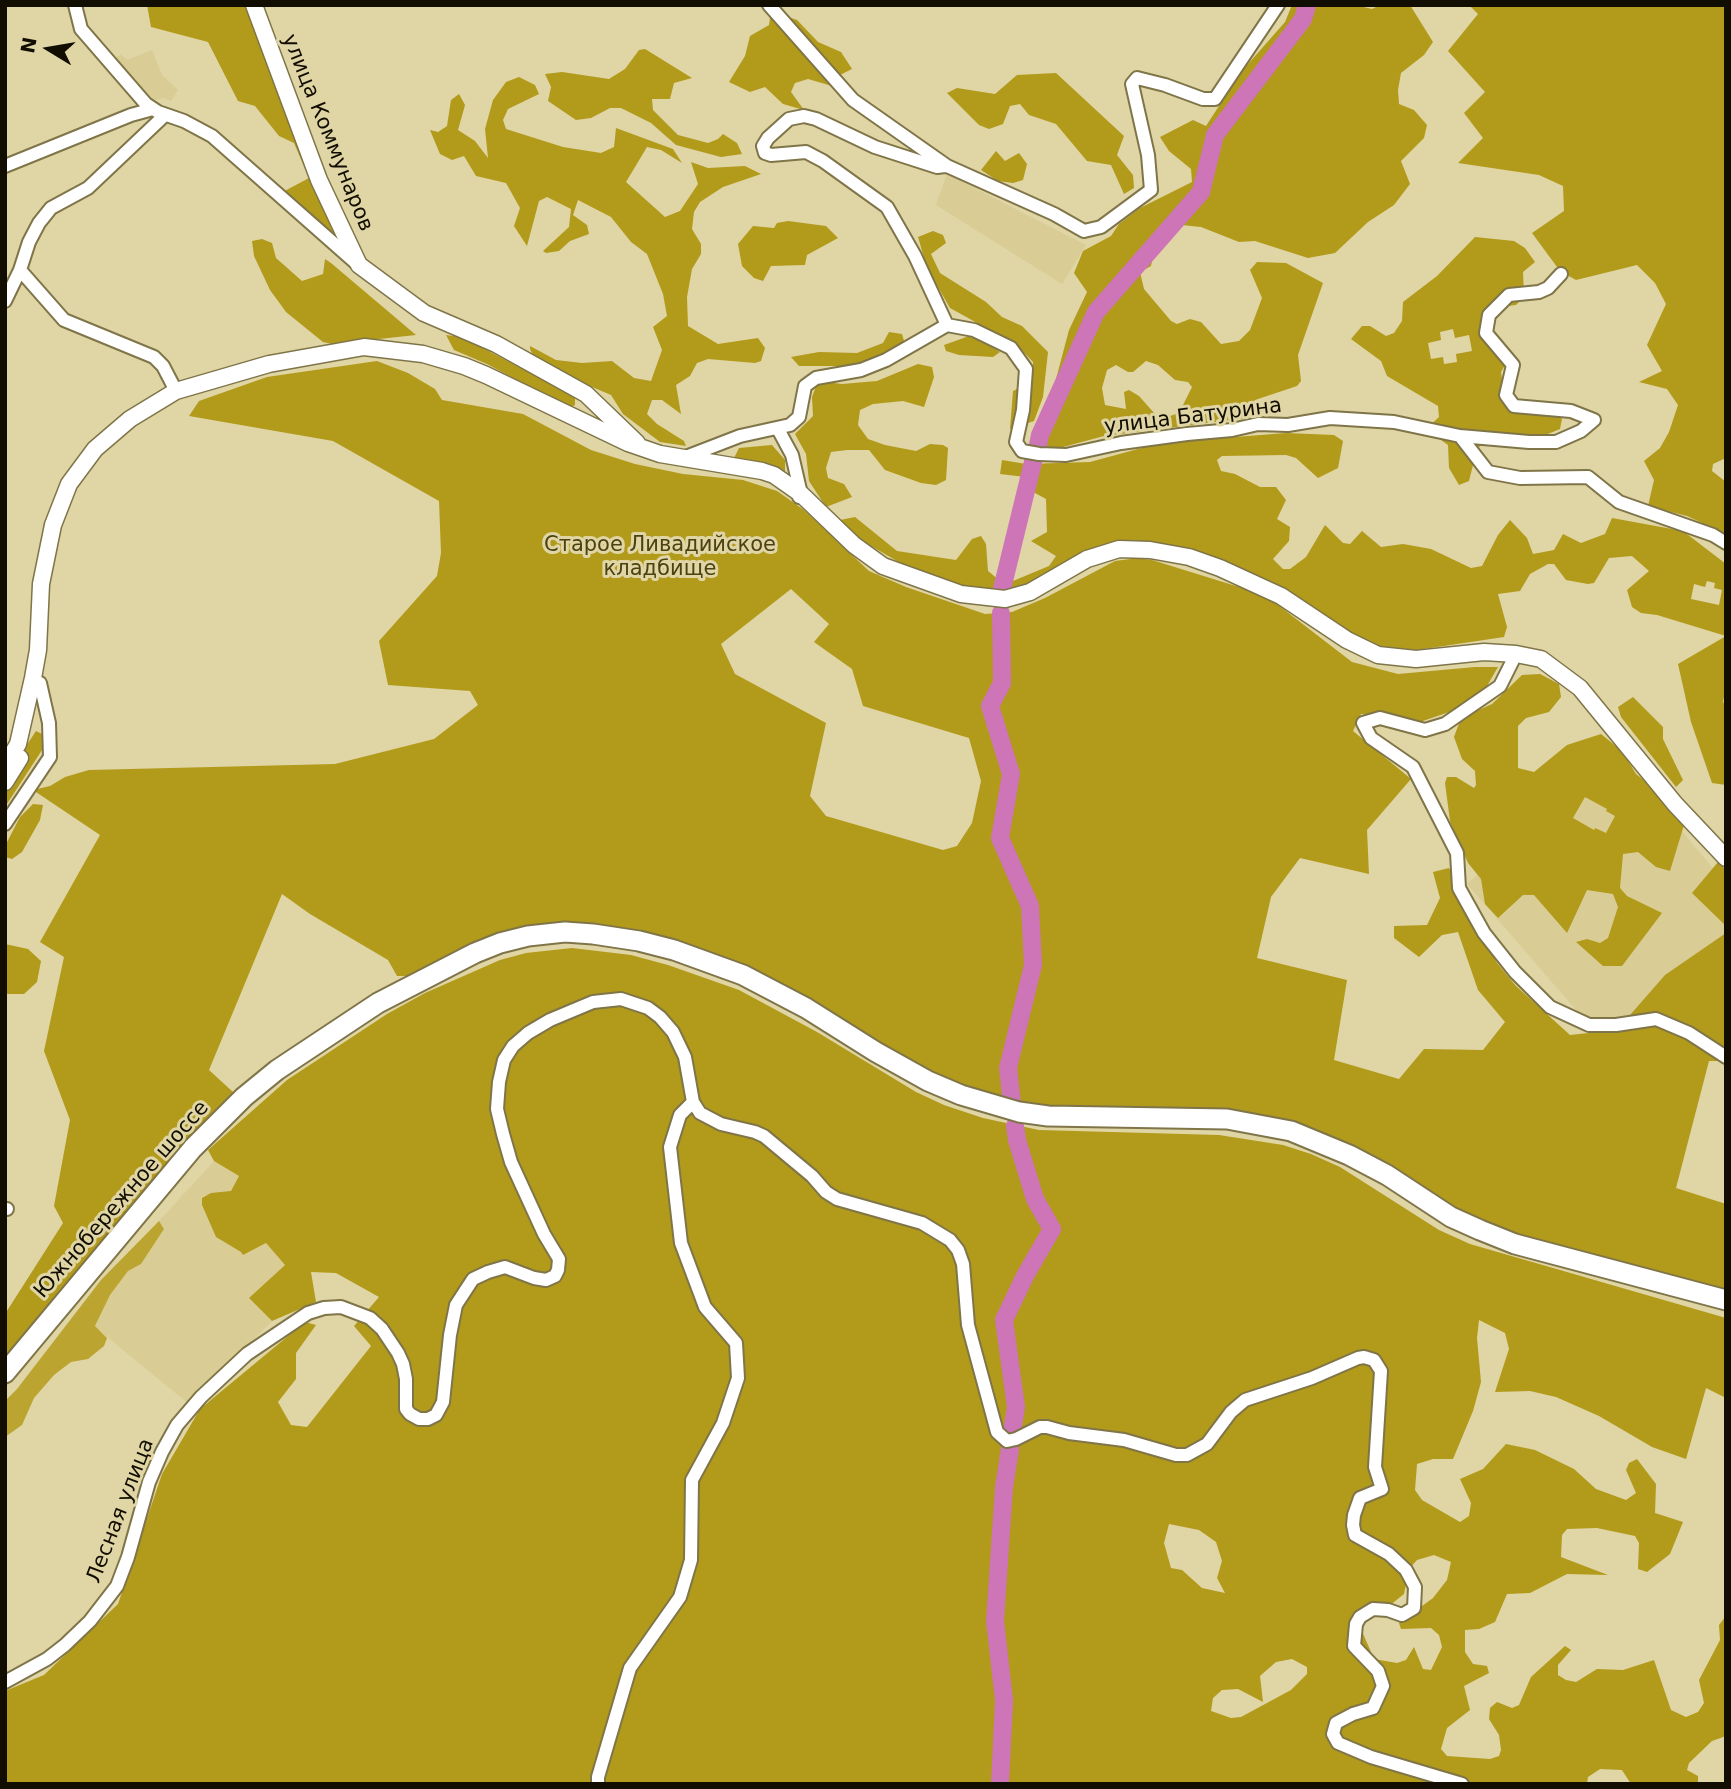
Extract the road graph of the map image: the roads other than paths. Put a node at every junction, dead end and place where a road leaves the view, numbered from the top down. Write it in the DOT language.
graph roads {
  1 [pos="75,5"];
  2 [pos="254,5"];
  3 [pos="769,5"];
  4 [pos="1278,5"];
  5 [pos="153,109"];
  6 [pos="166,115"];
  7 [pos="5,166"];
  8 [pos="947,166"];
  9 [pos="359,265"];
  10 [pos="20,270"];
  11 [pos="1561,274"];
  12 [pos="5,301"];
  13 [pos="947,325"];
  14 [pos="581,391"];
  15 [pos="178,394"];
  16 [pos="572,420"];
  17 [pos="778,429"];
  18 [pos="1460,436"];
  19 [pos="635,449"];
  20 [pos="683,458"];
  21 [pos="665,461"];
  22 [pos="799,497"];
  23 [pos="1726,543"];
  24 [pos="1515,656"];
  25 [pos="36,680"];
  26 [pos="5,766"];
  27 [pos="5,782"];
  28 [pos="5,824"];
  29 [pos="1726,858"];
  30 [pos="1726,1057"];
  31 [pos="693,1102"];
  32 [pos="196,1151"];
  33 [pos="1726,1300"];
  34 [pos="1726,1308"];
  35 [pos="5,1373"];
  36 [pos="5,1383"];
  37 [pos="5,1682"];
  38 [pos="598,1784"];
  39 [pos="1462,1784"];
  1 -- 5 [label="street"];
  2 -- 9 [label="main road, улица Коммунаров"];
  3 -- 8 [label="street"];
  4 -- 8 [label="street"];
  5 -- 6 [label="street"];
  5 -- 7 [label="street"];
  6 -- 9 [label="street"];
  6 -- 10 [label="street"];
  8 -- 13 [label="street"];
  9 -- 14 [label="main road, улица Коммунаров"];
  10 -- 12 [label="street"];
  10 -- 15 [label="street"];
  11 -- 18 [label="street"];
  13 -- 17 [label="street"];
  13 -- 18 [label="street, улица Батурина"];
  14 -- 16 [label="main road"];
  14 -- 19 [label="main road, улица Коммунаров"];
  15 -- 16 [label="main road"];
  15 -- 25 [label="main road"];
  16 -- 19 [label="main road"];
  17 -- 20 [label="street"];
  17 -- 22 [label="street"];
  18 -- 23 [label="street"];
  19 -- 20 [label="main road"];
  19 -- 21 [label="main road"];
  20 -- 21 [label="main road"];
  20 -- 22 [label="main road"];
  21 -- 22 [label="main road"];
  22 -- 24 [label="main road"];
  24 -- 29 [label="main road"];
  24 -- 30 [label="street"];
  25 -- 26 [label="main road"];
  25 -- 27 [label="main road"];
  25 -- 28 [label="street"];
  31 -- 37 [label="street, Лесная улица"];
  31 -- 38 [label="street"];
  31 -- 39 [label="street"];
  32 -- 33 [label="highway, Южнобережное шоссе"];
  32 -- 34 [label="highway, Южнобережное шоссе"];
  32 -- 35 [label="highway, Южнобережное шоссе"];
  32 -- 36 [label="highway, Южнобережное шоссе"];
}
